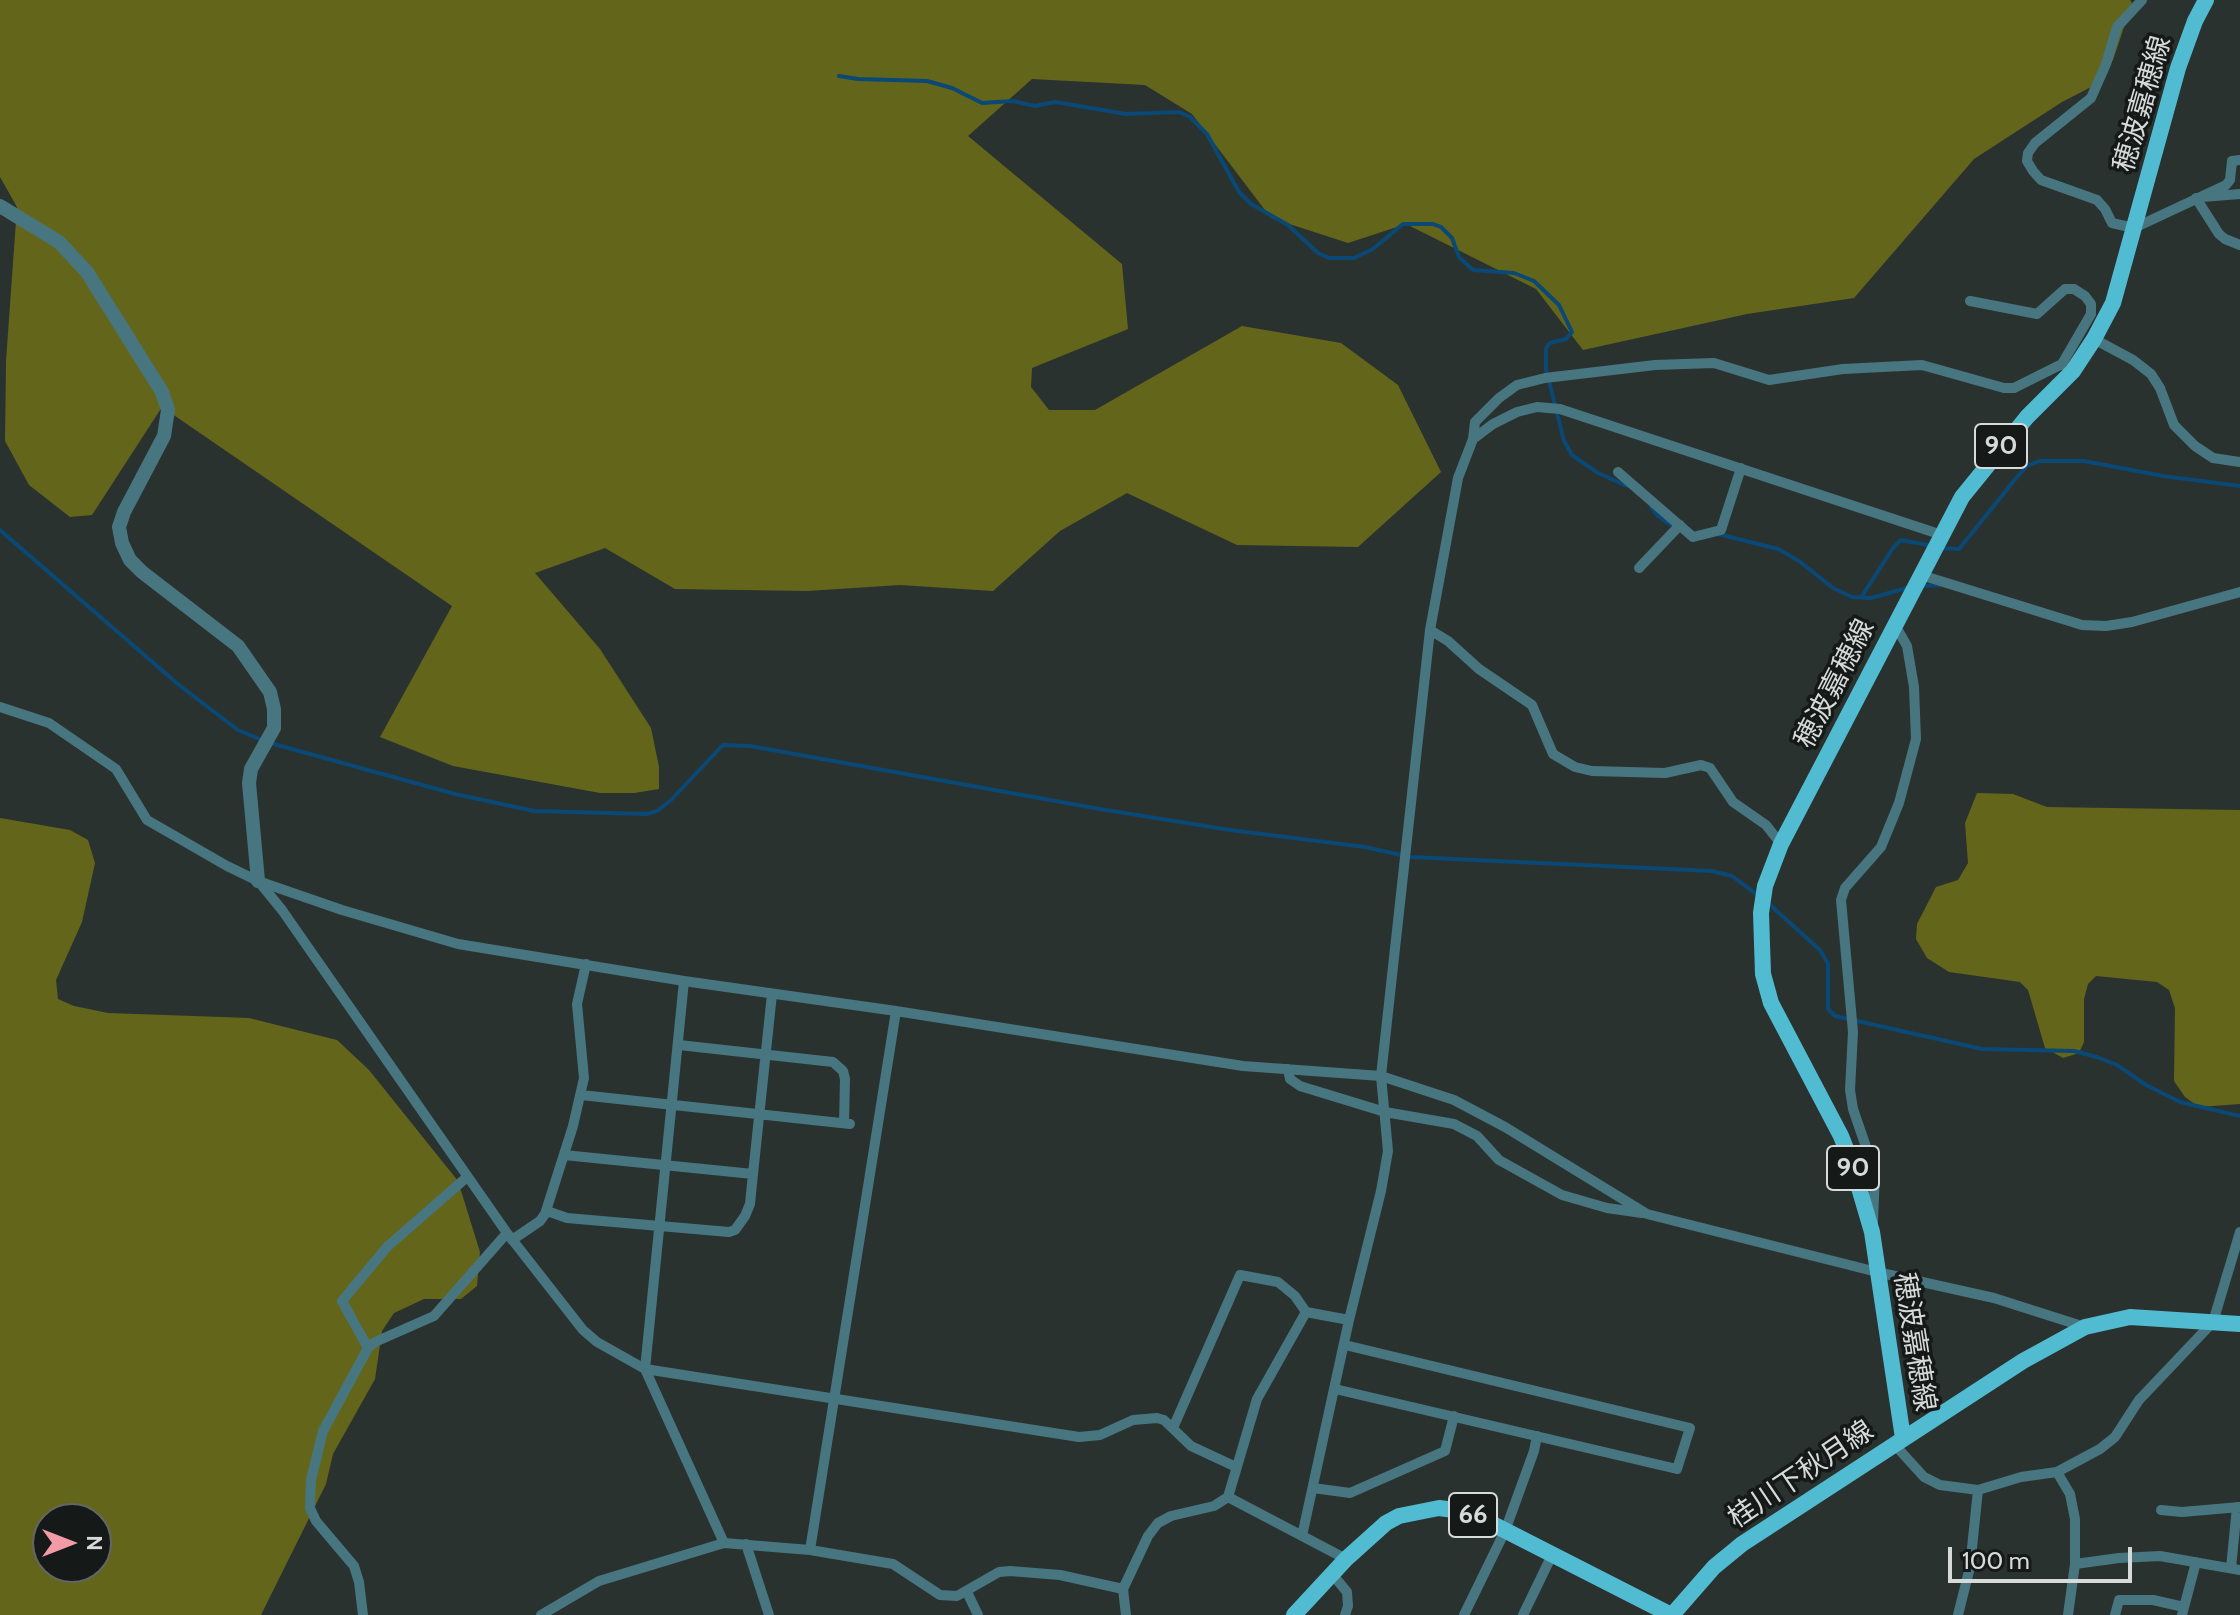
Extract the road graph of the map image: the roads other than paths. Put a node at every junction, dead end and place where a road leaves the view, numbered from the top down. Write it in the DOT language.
graph roads {
  1 [pos="2142,0"];
  2 [pos="2206,0"];
  3 [pos="2240,160"];
  4 [pos="2240,194"];
  5 [pos="2196,198"];
  6 [pos="0,206"];
  7 [pos="2134,228"];
  8 [pos="2240,245"];
  9 [pos="1970,301"];
  10 [pos="2094,339"];
  11 [pos="2068,368"];
  12 [pos="1473,439"];
  13 [pos="2240,462"];
  14 [pos="1741,468"];
  15 [pos="1618,472"];
  16 [pos="1680,525"];
  17 [pos="1942,535"];
  18 [pos="1639,568"];
  19 [pos="1921,575"];
  20 [pos="2240,592"];
  21 [pos="1895,625"];
  22 [pos="1430,630"];
  23 [pos="0,707"];
  24 [pos="1781,844"];
  25 [pos="258,881"];
  26 [pos="586,964"];
  27 [pos="684,981"];
  28 [pos="772,994"];
  29 [pos="896,1011"];
  30 [pos="679,1045"];
  31 [pos="766,1054"];
  32 [pos="1288,1069"];
  33 [pos="1381,1076"];
  34 [pos="581,1095"];
  35 [pos="673,1106"];
  36 [pos="1385,1112"];
  37 [pos="759,1115"];
  38 [pos="564,1155"];
  39 [pos="666,1167"];
  40 [pos="753,1174"];
  41 [pos="467,1177"];
  42 [pos="547,1211"];
  43 [pos="1647,1214"];
  44 [pos="660,1225"];
  45 [pos="1872,1232"];
  46 [pos="2240,1232"];
  47 [pos="510,1236"];
  48 [pos="2235,1266"];
  49 [pos="1877,1272"];
  50 [pos="1306,1312"];
  51 [pos="1349,1320"];
  52 [pos="2213,1322"];
  53 [pos="2240,1324"];
  54 [pos="2085,1327"];
  55 [pos="1345,1345"];
  56 [pos="368,1348"];
  57 [pos="645,1369"];
  58 [pos="1335,1389"];
  59 [pos="836,1398"];
  60 [pos="1454,1416"];
  61 [pos="1173,1428"];
  62 [pos="1537,1436"];
  63 [pos="1898,1441"];
  64 [pos="1236,1467"];
  65 [pos="2057,1472"];
  66 [pos="1313,1488"];
  67 [pos="1978,1490"];
  68 [pos="1228,1497"];
  69 [pos="2239,1507"];
  70 [pos="2161,1510"];
  71 [pos="1505,1531"];
  72 [pos="1302,1536"];
  73 [pos="724,1543"];
  74 [pos="746,1544"];
  75 [pos="810,1550"];
  76 [pos="1552,1555"];
  77 [pos="1346,1559"];
  78 [pos="2196,1562"];
  79 [pos="2075,1564"];
  80 [pos="2236,1569"];
  81 [pos="1333,1575"];
  82 [pos="1123,1589"];
  83 [pos="967,1592"];
  84 [pos="2183,1611"];
  85 [pos="363,1615"];
  86 [pos="541,1615"];
  87 [pos="769,1615"];
  88 [pos="978,1615"];
  89 [pos="1126,1615"];
  90 [pos="1294,1615"];
  91 [pos="1345,1615"];
  92 [pos="1464,1615"];
  93 [pos="1523,1615"];
  94 [pos="1671,1615"];
  95 [pos="1958,1615"];
  96 [pos="2068,1615"];
  97 [pos="2115,1615"];
  1 -- 7 [label="street"];
  2 -- 7 [label="main road, 穂波嘉穂線 / 90"];
  3 -- 5 [label="street"];
  4 -- 5 [label="street"];
  5 -- 7 [label="street"];
  5 -- 8 [label="street"];
  6 -- 25 [label="street"];
  7 -- 10 [label="main road, 穂波嘉穂線 / 90"];
  9 -- 11 [label="street"];
  10 -- 11 [label="main road, 穂波嘉穂線 / 90"];
  10 -- 13 [label="street"];
  11 -- 12 [label="street"];
  11 -- 17 [label="main road, 穂波嘉穂線 / 90"];
  12 -- 14 [label="street"];
  12 -- 22 [label="street"];
  14 -- 16 [label="street"];
  14 -- 17 [label="street"];
  15 -- 16 [label="street"];
  16 -- 18 [label="street"];
  17 -- 19 [label="main road, 穂波嘉穂線 / 90"];
  19 -- 20 [label="street"];
  19 -- 21 [label="main road, 穂波嘉穂線 / 90"];
  21 -- 24 [label="main road, 穂波嘉穂線 / 90"];
  21 -- 45 [label="street"];
  22 -- 24 [label="street"];
  22 -- 33 [label="street"];
  23 -- 25 [label="street"];
  24 -- 45 [label="main road, 穂波嘉穂線 / 90"];
  25 -- 26 [label="street"];
  25 -- 41 [label="street"];
  26 -- 27 [label="street"];
  26 -- 34 [label="street"];
  27 -- 28 [label="street"];
  27 -- 30 [label="street"];
  28 -- 29 [label="street"];
  28 -- 31 [label="street"];
  29 -- 32 [label="street"];
  29 -- 59 [label="street"];
  30 -- 31 [label="street"];
  30 -- 35 [label="street"];
  31 -- 37 [label="street"];
  31 -- 37 [label="street"];
  32 -- 33 [label="street"];
  32 -- 36 [label="street"];
  33 -- 36 [label="street"];
  33 -- 43 [label="street"];
  34 -- 35 [label="street"];
  34 -- 38 [label="street"];
  35 -- 37 [label="street"];
  35 -- 39 [label="street"];
  36 -- 43 [label="street"];
  36 -- 51 [label="street"];
  37 -- 40 [label="street"];
  38 -- 39 [label="street"];
  38 -- 42 [label="street"];
  39 -- 40 [label="street"];
  39 -- 44 [label="street"];
  40 -- 44 [label="street"];
  41 -- 47 [label="street"];
  41 -- 56 [label="street"];
  42 -- 44 [label="street"];
  42 -- 47 [label="street"];
  43 -- 49 [label="street"];
  44 -- 57 [label="street"];
  45 -- 49 [label="main road, 穂波嘉穂線 / 90"];
  46 -- 48 [label="street"];
  47 -- 56 [label="street"];
  47 -- 57 [label="street"];
  48 -- 52 [label="street"];
  49 -- 54 [label="street"];
  49 -- 63 [label="main road, 穂波嘉穂線 / 90"];
  50 -- 51 [label="street"];
  50 -- 61 [label="street"];
  50 -- 64 [label="street"];
  51 -- 55 [label="street"];
  52 -- 53 [label="main road, 桂川下秋月線 / 66"];
  52 -- 54 [label="main road, 桂川下秋月線 / 66"];
  52 -- 65 [label="street"];
  54 -- 63 [label="main road, 桂川下秋月線 / 66"];
  55 -- 58 [label="street"];
  55 -- 62 [label="street"];
  56 -- 85 [label="street"];
  57 -- 59 [label="street"];
  57 -- 73 [label="street"];
  58 -- 60 [label="street"];
  58 -- 66 [label="street"];
  59 -- 61 [label="street"];
  59 -- 75 [label="street"];
  60 -- 62 [label="street"];
  60 -- 66 [label="street"];
  61 -- 64 [label="street"];
  62 -- 71 [label="street"];
  63 -- 67 [label="street"];
  63 -- 94 [label="main road, 桂川下秋月線 / 66"];
  64 -- 68 [label="street"];
  65 -- 67 [label="street"];
  65 -- 79 [label="street"];
  66 -- 72 [label="street"];
  67 -- 95 [label="street"];
  68 -- 72 [label="street"];
  68 -- 82 [label="street"];
  69 -- 70 [label="street"];
  69 -- 80 [label="street"];
  71 -- 76 [label="main road, 桂川下秋月線 / 66"];
  71 -- 77 [label="main road, 桂川下秋月線 / 66"];
  71 -- 92 [label="street"];
  72 -- 77 [label="street"];
  73 -- 74 [label="street"];
  73 -- 86 [label="street"];
  74 -- 75 [label="street"];
  74 -- 87 [label="street"];
  75 -- 83 [label="street"];
  76 -- 93 [label="street"];
  76 -- 94 [label="main road, 桂川下秋月線 / 66"];
  77 -- 81 [label="main road, 桂川下秋月線 / 66"];
  78 -- 79 [label="street"];
  78 -- 80 [label="street"];
  78 -- 84 [label="street"];
  79 -- 96 [label="street"];
  81 -- 90 [label="main road, 桂川下秋月線 / 66"];
  81 -- 91 [label="street"];
  82 -- 83 [label="street"];
  82 -- 89 [label="street"];
  83 -- 88 [label="street"];
  84 -- 97 [label="street"];
}
